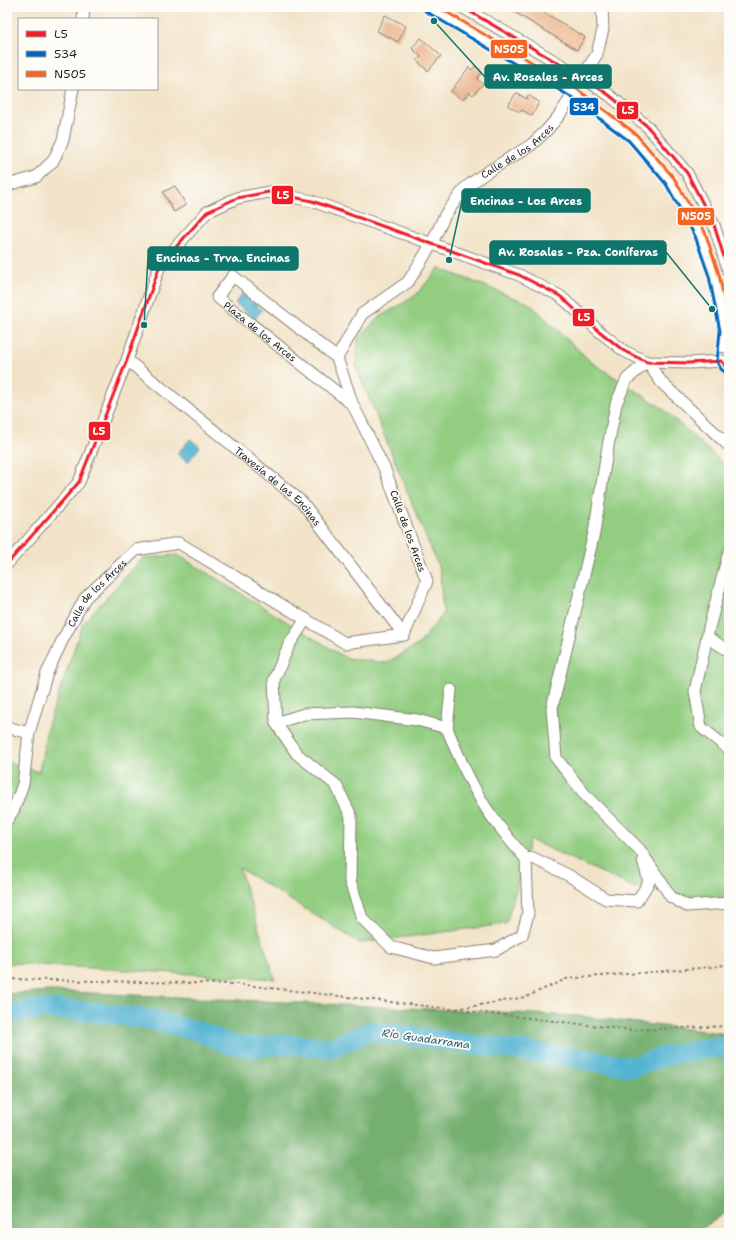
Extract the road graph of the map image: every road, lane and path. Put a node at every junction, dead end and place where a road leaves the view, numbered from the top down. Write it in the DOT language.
graph roads {
  1 [pos="84,7"];
  2 [pos="428,7"];
  3 [pos="462,7"];
  4 [pos="602,7"];
  5 [pos="82,18"];
  6 [pos="582,77"];
  7 [pos="73,90"];
  8 [pos="574,93"];
  9 [pos="7,184"];
  10 [pos="431,245"];
  11 [pos="729,273"];
  12 [pos="727,344"];
  13 [pos="337,358"];
  14 [pos="127,360"];
  15 [pos="647,362"];
  16 [pos="726,365"];
  17 [pos="353,404"];
  18 [pos="729,446"];
  19 [pos="729,552"];
  20 [pos="7,564"];
  21 [pos="306,619"];
  22 [pos="404,635"];
  23 [pos="707,637"];
  24 [pos="729,651"];
  25 [pos="451,690"];
  26 [pos="276,723"];
  27 [pos="7,727"];
  28 [pos="447,728"];
  29 [pos="29,733"];
  30 [pos="729,747"];
  31 [pos="7,820"];
  32 [pos="640,850"];
  33 [pos="526,859"];
  34 [pos="729,903"];
  35 [pos="729,964"];
  36 [pos="7,980"];
  37 [pos="452,1010"];
  38 [pos="729,1026"];
  1 -- 5 [label="street"];
  2 -- 8 [label="street"];
  3 -- 6 [label="street"];
  4 -- 6 [label="street"];
  6 -- 11 [label="street"];
  7 -- 9 [label="street"];
  8 -- 10 [label="street, Calle de los Arces"];
  8 -- 12 [label="street"];
  10 -- 13 [label="street, Calle de los Arces"];
  10 -- 14 [label="street"];
  10 -- 15 [label="street"];
  12 -- 16 [label="street"];
  13 -- 17 [label="street, Calle de los Arces"];
  13 -- 17 [label="street, Plaza de los Arces"];
  14 -- 20 [label="street"];
  14 -- 22 [label="street, Travesía de las Encinas"];
  15 -- 16 [label="street"];
  15 -- 18 [label="street"];
  15 -- 32 [label="street"];
  17 -- 22 [label="street, Calle de los Arces"];
  19 -- 23 [label="street"];
  21 -- 22 [label="street, Calle de los Arces"];
  21 -- 26 [label="street"];
  21 -- 29 [label="street, Calle de los Arces"];
  23 -- 24 [label="street"];
  23 -- 30 [label="street"];
  25 -- 28 [label="street"];
  26 -- 28 [label="street"];
  26 -- 33 [label="street"];
  27 -- 29 [label="street"];
  28 -- 33 [label="street"];
  29 -- 31 [label="street, Calle de los Arces"];
  32 -- 33 [label="street"];
  32 -- 34 [label="street"];
  35 -- 37 [label="path"];
  36 -- 37 [label="path"];
  37 -- 38 [label="path"];
}
